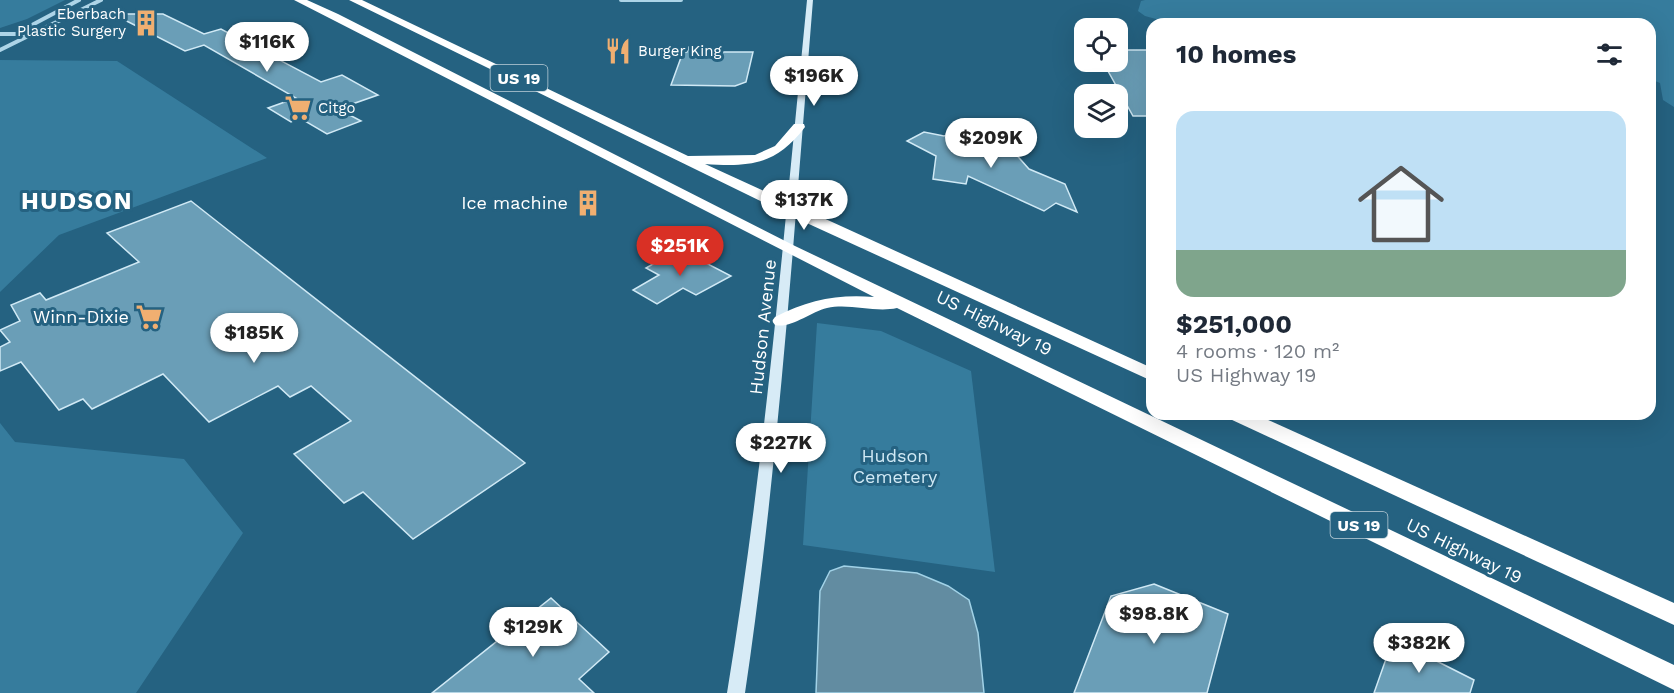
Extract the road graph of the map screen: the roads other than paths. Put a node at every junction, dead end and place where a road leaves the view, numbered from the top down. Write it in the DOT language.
graph roads {
  1 [pos="79,0"];
  2 [pos="101,0"];
  3 [pos="299,0"];
  4 [pos="354,0"];
  5 [pos="621,0"];
  6 [pos="681,0"];
  7 [pos="810,0"];
  8 [pos="0,34"];
  9 [pos="29,34"];
  10 [pos="0,50"];
  11 [pos="799,127"];
  12 [pos="683,158"];
  13 [pos="792,211"];
  14 [pos="789,249"];
  15 [pos="905,305"];
  16 [pos="782,321"];
  17 [pos="1146,372"];
  18 [pos="1250,420"];
  19 [pos="1674,614"];
  20 [pos="1674,678"];
  21 [pos="736,693"];
  1 -- 9 [label="street"];
  2 -- 9 [label="street"];
  3 -- 14 [label="highway, US Highway 19 / US 19"];
  4 -- 12 [label="highway, US Highway 19 / US 19"];
  5 -- 6 [label="street"];
  7 -- 11 [label="street, Hudson Avenue"];
  8 -- 9 [label="street"];
  9 -- 10 [label="street"];
  11 -- 12 [label="highway"];
  11 -- 13 [label="street, Hudson Avenue"];
  12 -- 13 [label="highway, US Highway 19 / US 19"];
  13 -- 14 [label="street, Hudson Avenue"];
  13 -- 17 [label="highway, US Highway 19 / US 19"];
  14 -- 15 [label="highway, US Highway 19 / US 19"];
  14 -- 16 [label="street, Hudson Avenue"];
  15 -- 16 [label="highway"];
  15 -- 20 [label="highway, US Highway 19 / US 19"];
  16 -- 21 [label="street, Hudson Avenue"];
  18 -- 19 [label="highway, US Highway 19 / US 19"];
}
